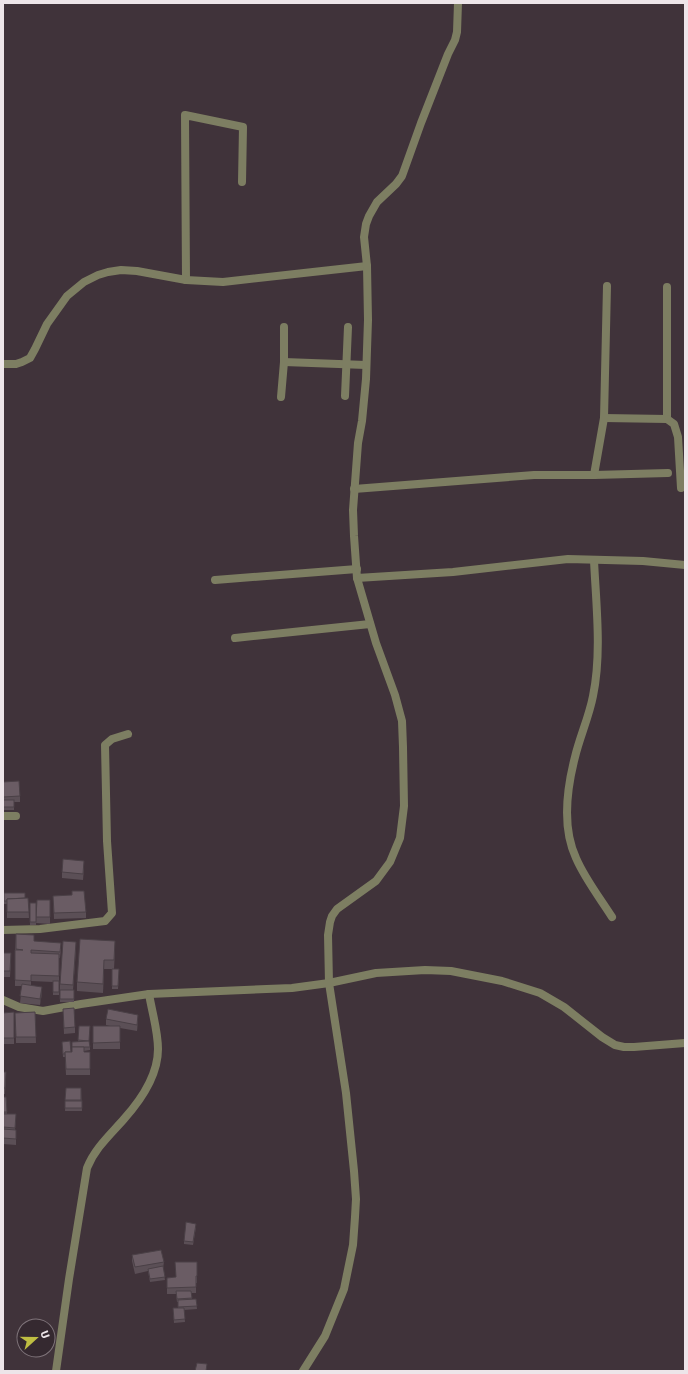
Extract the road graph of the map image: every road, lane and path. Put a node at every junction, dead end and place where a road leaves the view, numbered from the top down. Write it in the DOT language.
graph roads {
  1 [pos="458,3"];
  2 [pos="242,182"];
  3 [pos="367,266"];
  4 [pos="186,280"];
  5 [pos="607,286"];
  6 [pos="667,287"];
  7 [pos="284,327"];
  8 [pos="348,327"];
  9 [pos="284,362"];
  10 [pos="3,364"];
  11 [pos="347,365"];
  12 [pos="366,365"];
  13 [pos="346,396"];
  14 [pos="281,397"];
  15 [pos="604,418"];
  16 [pos="667,418"];
  17 [pos="668,473"];
  18 [pos="594,475"];
  19 [pos="681,488"];
  20 [pos="354,489"];
  21 [pos="594,560"];
  22 [pos="685,565"];
  23 [pos="357,569"];
  24 [pos="358,578"];
  25 [pos="215,580"];
  26 [pos="370,624"];
  27 [pos="235,638"];
  28 [pos="128,734"];
  29 [pos="3,816"];
  30 [pos="16,816"];
  31 [pos="612,917"];
  32 [pos="3,930"];
  33 [pos="329,983"];
  34 [pos="149,994"];
  35 [pos="3,1000"];
  36 [pos="685,1043"];
  37 [pos="56,1371"];
  38 [pos="304,1371"];
  1 -- 3 [label="street"];
  2 -- 4 [label="street"];
  3 -- 4 [label="street"];
  3 -- 12 [label="street"];
  4 -- 10 [label="street"];
  5 -- 15 [label="street"];
  6 -- 16 [label="street"];
  7 -- 9 [label="street"];
  8 -- 11 [label="street"];
  9 -- 11 [label="street"];
  9 -- 14 [label="street"];
  11 -- 12 [label="street"];
  11 -- 13 [label="street"];
  12 -- 20 [label="street"];
  15 -- 16 [label="street"];
  15 -- 18 [label="street"];
  16 -- 19 [label="street"];
  17 -- 18 [label="street"];
  18 -- 20 [label="street"];
  20 -- 23 [label="street"];
  21 -- 22 [label="street"];
  21 -- 24 [label="street"];
  21 -- 31 [label="street"];
  23 -- 24 [label="street"];
  23 -- 25 [label="street"];
  24 -- 26 [label="street"];
  26 -- 27 [label="street"];
  26 -- 33 [label="street"];
  28 -- 32 [label="street"];
  29 -- 30 [label="street"];
  33 -- 34 [label="street"];
  33 -- 36 [label="street"];
  33 -- 38 [label="street"];
  34 -- 35 [label="street"];
  34 -- 37 [label="street"];
}
